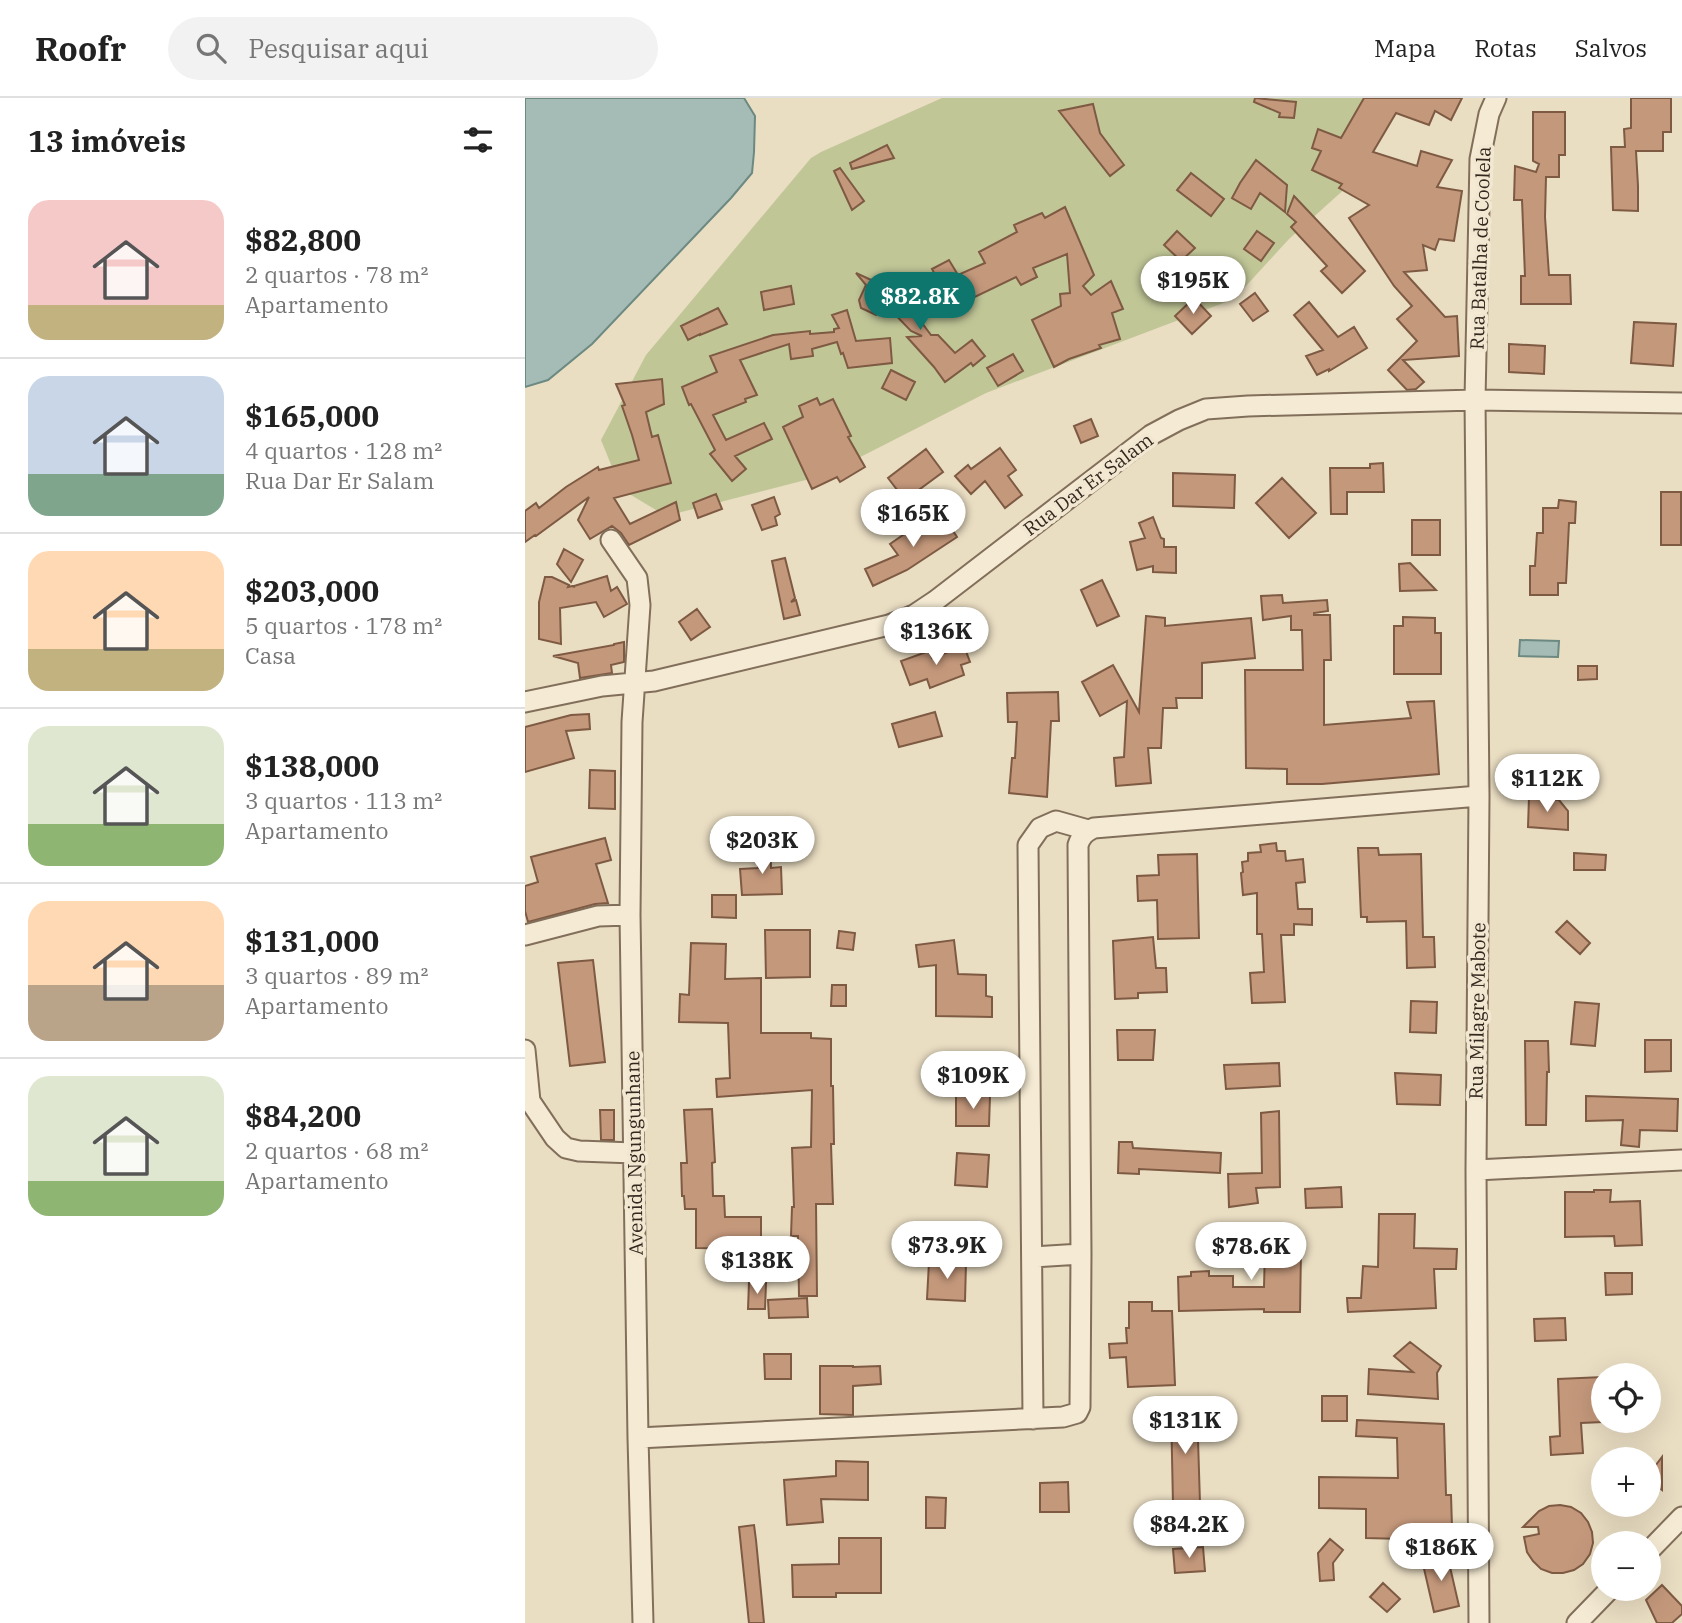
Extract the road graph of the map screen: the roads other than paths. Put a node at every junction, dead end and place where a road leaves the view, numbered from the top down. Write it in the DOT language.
graph roads {
  1 [pos="1496,98"];
  2 [pos="1475,400"];
  3 [pos="1682,403"];
  4 [pos="611,540"];
  5 [pos="636,684"];
  6 [pos="525,702"];
  7 [pos="1479,796"];
  8 [pos="1088,830"];
  9 [pos="630,915"];
  10 [pos="525,935"];
  11 [pos="525,1050"];
  12 [pos="634,1153"];
  13 [pos="1682,1160"];
  14 [pos="1476,1170"];
  15 [pos="1081,1254"];
  16 [pos="1033,1257"];
  17 [pos="1033,1419"];
  18 [pos="638,1438"];
  19 [pos="1682,1517"];
  20 [pos="1661,1539"];
  21 [pos="1598,1601"];
  22 [pos="643,1623"];
  23 [pos="1479,1623"];
  24 [pos="1577,1623"];
  1 -- 2 [label="street, Rua Batalha de Coolela"];
  2 -- 3 [label="street, Rua Dar Er Salam"];
  2 -- 5 [label="street, Rua Dar Er Salam"];
  2 -- 7 [label="street, Rua Milagre Mabote"];
  4 -- 5 [label="street, Avenida Ngungunhane"];
  5 -- 6 [label="street, Rua Dar Er Salam"];
  5 -- 9 [label="street, Avenida Ngungunhane"];
  7 -- 8 [label="street"];
  7 -- 14 [label="street, Rua Milagre Mabote"];
  8 -- 15 [label="street"];
  8 -- 16 [label="street"];
  9 -- 10 [label="street"];
  9 -- 12 [label="street, Avenida Ngungunhane"];
  11 -- 12 [label="street"];
  12 -- 18 [label="street, Avenida Ngungunhane"];
  13 -- 14 [label="street"];
  14 -- 23 [label="street, Rua Milagre Mabote"];
  15 -- 16 [label="street"];
  15 -- 17 [label="street"];
  16 -- 17 [label="street"];
  17 -- 18 [label="street"];
  18 -- 22 [label="street, Avenida Ngungunhane"];
  19 -- 20 [label="street"];
  21 -- 24 [label="street"];
}
